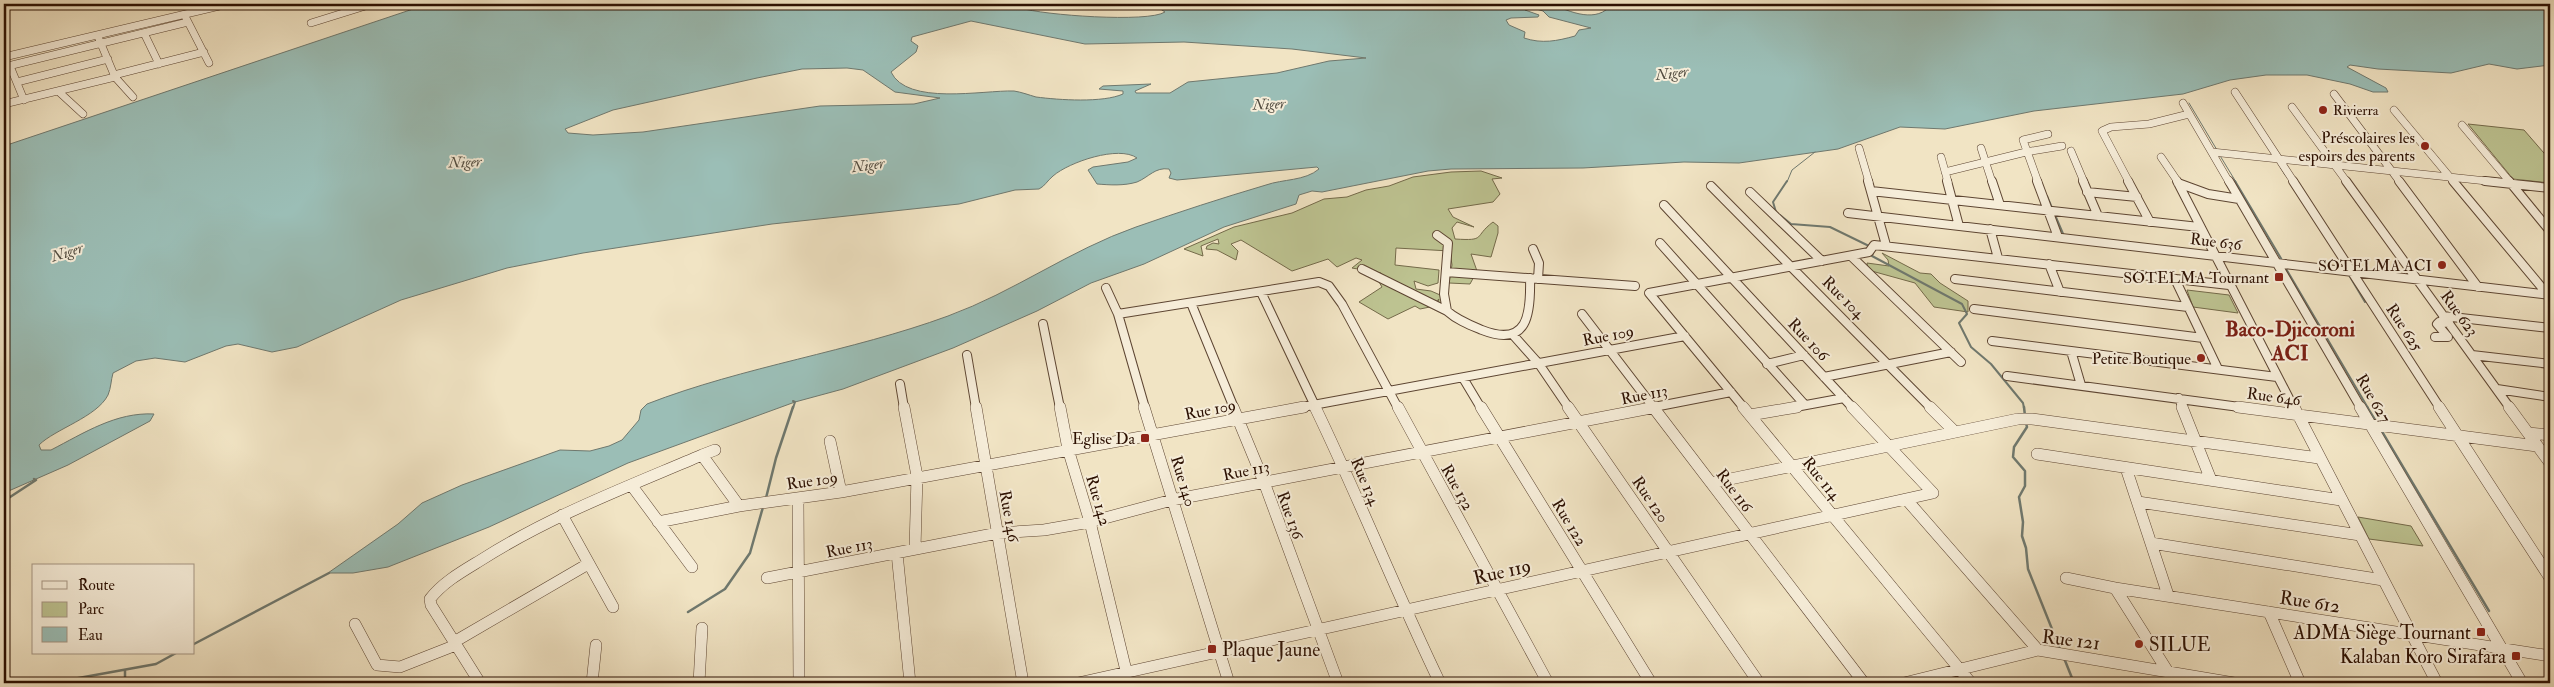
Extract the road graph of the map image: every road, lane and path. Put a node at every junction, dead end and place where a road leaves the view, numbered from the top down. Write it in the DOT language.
graph roads {
  1 [pos="228,4"];
  2 [pos="372,4"];
  3 [pos="360,5"];
  4 [pos="184,14"];
  5 [pos="188,22"];
  6 [pos="311,22"];
  7 [pos="144,33"];
  8 [pos="97,34"];
  9 [pos="101,44"];
  10 [pos="204,52"];
  11 [pos="4,56"];
  12 [pos="108,60"];
  13 [pos="209,63"];
  14 [pos="159,64"];
  15 [pos="7,66"];
  16 [pos="115,76"];
  17 [pos="17,82"];
  18 [pos="58,91"];
  19 [pos="2235,92"];
  20 [pos="2334,94"];
  21 [pos="133,97"];
  22 [pos="24,100"];
  23 [pos="2183,103"];
  24 [pos="4,104"];
  25 [pos="2292,107"];
  26 [pos="2394,110"];
  27 [pos="83,114"];
  28 [pos="2189,114"];
  29 [pos="2462,125"];
  30 [pos="2048,134"];
  31 [pos="2062,146"];
  32 [pos="1858,148"];
  33 [pos="1981,148"];
  34 [pos="2071,151"];
  35 [pos="2026,152"];
  36 [pos="2212,152"];
  37 [pos="1941,157"];
  38 [pos="2161,157"];
  39 [pos="2278,159"];
  40 [pos="1985,162"];
  41 [pos="2335,165"];
  42 [pos="2391,171"];
  43 [pos="1945,172"];
  44 [pos="2450,177"];
  45 [pos="2509,183"];
  46 [pos="2178,184"];
  47 [pos="1711,186"];
  48 [pos="2550,188"];
  49 [pos="1870,191"];
  50 [pos="1750,192"];
  51 [pos="2087,192"];
  52 [pos="2137,197"];
  53 [pos="2239,199"];
  54 [pos="1952,200"];
  55 [pos="1664,205"];
  56 [pos="2000,205"];
  57 [pos="2048,210"];
  58 [pos="1848,213"];
  59 [pos="1878,216"];
  60 [pos="2098,216"];
  61 [pos="2150,222"];
  62 [pos="1959,226"];
  63 [pos="2198,227"];
  64 [pos="1990,229"];
  65 [pos="2550,231"];
  66 [pos="1437,235"];
  67 [pos="2058,237"];
  68 [pos="1660,243"];
  69 [pos="1886,245"];
  70 [pos="1533,249"];
  71 [pos="1850,256"];
  72 [pos="2214,256"];
  73 [pos="1998,258"];
  74 [pos="1822,261"];
  75 [pos="2277,263"];
  76 [pos="2050,264"];
  77 [pos="1793,266"];
  78 [pos="1362,269"];
  79 [pos="1446,272"];
  80 [pos="2352,272"];
  81 [pos="1534,278"];
  82 [pos="1731,278"];
  83 [pos="1955,279"];
  84 [pos="2174,279"];
  85 [pos="2417,280"];
  86 [pos="1696,284"];
  87 [pos="2229,285"];
  88 [pos="1635,286"];
  89 [pos="2478,286"];
  90 [pos="1106,288"];
  91 [pos="1261,292"];
  92 [pos="2060,292"];
  93 [pos="2549,295"];
  94 [pos="1191,302"];
  95 [pos="2188,307"];
  96 [pos="1974,309"];
  97 [pos="1447,311"];
  98 [pos="1118,314"];
  99 [pos="1582,314"];
  100 [pos="2446,319"];
  101 [pos="1043,324"];
  102 [pos="2550,328"];
  103 [pos="1514,336"];
  104 [pos="1685,336"];
  105 [pos="2435,337"];
  106 [pos="2203,338"];
  107 [pos="1992,341"];
  108 [pos="1610,350"];
  109 [pos="2071,351"];
  110 [pos="1951,352"];
  111 [pos="2472,354"];
  112 [pos="967,355"];
  113 [pos="1804,355"];
  114 [pos="1961,362"];
  115 [pos="1540,364"];
  116 [pos="1767,364"];
  117 [pos="2550,364"];
  118 [pos="1890,365"];
  119 [pos="2218,369"];
  120 [pos="2007,376"];
  121 [pos="1824,377"];
  122 [pos="2277,377"];
  123 [pos="1463,378"];
  124 [pos="900,384"];
  125 [pos="2081,386"];
  126 [pos="2497,389"];
  127 [pos="1388,390"];
  128 [pos="1731,392"];
  129 [pos="2550,396"];
  130 [pos="1844,398"];
  131 [pos="2179,398"];
  132 [pos="1314,404"];
  133 [pos="1805,405"];
  134 [pos="1653,407"];
  135 [pos="2296,414"];
  136 [pos="1750,415"];
  137 [pos="1238,419"];
  138 [pos="1579,421"];
  139 [pos="2370,424"];
  140 [pos="1955,432"];
  141 [pos="2528,432"];
  142 [pos="1153,435"];
  143 [pos="2457,435"];
  144 [pos="1501,436"];
  145 [pos="2550,436"];
  146 [pos="830,441"];
  147 [pos="2196,441"];
  148 [pos="1888,446"];
  149 [pos="2538,446"];
  150 [pos="1068,449"];
  151 [pos="715,450"];
  152 [pos="1422,452"];
  153 [pos="2037,454"];
  154 [pos="702,455"];
  155 [pos="2319,458"];
  156 [pos="2550,463"];
  157 [pos="985,464"];
  158 [pos="1792,466"];
  159 [pos="1344,467"];
  160 [pos="2126,468"];
  161 [pos="917,476"];
  162 [pos="2212,480"];
  163 [pos="1264,482"];
  164 [pos="1712,483"];
  165 [pos="632,486"];
  166 [pos="841,492"];
  167 [pos="1933,494"];
  168 [pos="794,498"];
  169 [pos="1906,499"];
  170 [pos="1172,500"];
  171 [pos="2341,500"];
  172 [pos="2138,502"];
  173 [pos="739,506"];
  174 [pos="562,515"];
  175 [pos="1833,516"];
  176 [pos="658,522"];
  177 [pos="1090,522"];
  178 [pos="998,534"];
  179 [pos="1750,534"];
  180 [pos="2360,535"];
  181 [pos="2151,543"];
  182 [pos="915,549"];
  183 [pos="1669,552"];
  184 [pos="897,553"];
  185 [pos="588,564"];
  186 [pos="692,567"];
  187 [pos="1582,571"];
  188 [pos="799,572"];
  189 [pos="767,578"];
  190 [pos="2066,578"];
  191 [pos="2550,578"];
  192 [pos="2383,580"];
  193 [pos="2115,588"];
  194 [pos="1498,590"];
  195 [pos="2168,596"];
  196 [pos="613,607"];
  197 [pos="1405,611"];
  198 [pos="2270,612"];
  199 [pos="355,624"];
  200 [pos="702,628"];
  201 [pos="1317,630"];
  202 [pos="2411,634"];
  203 [pos="455,644"];
  204 [pos="596,645"];
  205 [pos="2501,648"];
  206 [pos="2038,650"];
  207 [pos="1219,652"];
  208 [pos="2550,656"];
  209 [pos="1959,670"];
  210 [pos="1128,678"];
  211 [pos="2172,678"];
  212 [pos="480,683"];
  213 [pos="592,683"];
  214 [pos="699,683"];
  215 [pos="799,683"];
  216 [pos="910,683"];
  217 [pos="1023,683"];
  218 [pos="1078,683"];
  219 [pos="1229,683"];
  220 [pos="1338,683"];
  221 [pos="1440,683"];
  222 [pos="1548,683"];
  223 [pos="1651,683"];
  224 [pos="1759,683"];
  225 [pos="1864,683"];
  226 [pos="1904,683"];
  227 [pos="1970,683"];
  228 [pos="2234,683"];
  229 [pos="2300,683"];
  230 [pos="2437,683"];
  231 [pos="2522,683"];
  1 -- 4 [label="street"];
  2 -- 3 [label="street"];
  3 -- 6 [label="street"];
  4 -- 5 [label="street"];
  4 -- 8 [label="street"];
  5 -- 7 [label="street"];
  5 -- 10 [label="street"];
  7 -- 9 [label="street"];
  7 -- 14 [label="street"];
  8 -- 9 [label="street"];
  8 -- 11 [label="street"];
  9 -- 12 [label="street"];
  9 -- 15 [label="street"];
  10 -- 13 [label="street"];
  10 -- 14 [label="street"];
  12 -- 16 [label="street"];
  12 -- 17 [label="street"];
  14 -- 16 [label="street"];
  15 -- 17 [label="street"];
  16 -- 18 [label="street"];
  16 -- 21 [label="street"];
  17 -- 22 [label="street"];
  18 -- 22 [label="street"];
  18 -- 27 [label="street"];
  19 -- 39 [label="street, Rue 625"];
  20 -- 42 [label="street"];
  22 -- 24 [label="street"];
  23 -- 28 [label="street, Rue 627"];
  25 -- 41 [label="street, Rue 623"];
  26 -- 44 [label="street"];
  28 -- 36 [label="street, Rue 627"];
  28 -- 52 [label="street"];
  29 -- 45 [label="street"];
  30 -- 35 [label="street"];
  31 -- 35 [label="street"];
  32 -- 49 [label="street"];
  33 -- 40 [label="street"];
  34 -- 51 [label="street"];
  35 -- 40 [label="street"];
  35 -- 57 [label="street"];
  36 -- 39 [label="street"];
  36 -- 53 [label="street, Rue 627"];
  37 -- 43 [label="street"];
  38 -- 46 [label="street"];
  39 -- 41 [label="street"];
  39 -- 80 [label="street, Rue 625"];
  40 -- 43 [label="street"];
  40 -- 56 [label="street"];
  41 -- 42 [label="street"];
  41 -- 85 [label="street, Rue 623"];
  42 -- 44 [label="street"];
  42 -- 89 [label="street"];
  43 -- 54 [label="street"];
  44 -- 45 [label="street"];
  44 -- 93 [label="street"];
  45 -- 48 [label="street"];
  45 -- 65 [label="street"];
  46 -- 53 [label="street"];
  46 -- 63 [label="street"];
  47 -- 77 [label="street, Rue 104"];
  49 -- 54 [label="street"];
  49 -- 59 [label="street"];
  50 -- 74 [label="street"];
  51 -- 52 [label="street"];
  51 -- 60 [label="street"];
  52 -- 61 [label="street"];
  53 -- 75 [label="street, Rue 627"];
  54 -- 56 [label="street"];
  54 -- 62 [label="street"];
  55 -- 82 [label="street, Rue 106"];
  56 -- 57 [label="street"];
  57 -- 60 [label="street"];
  57 -- 67 [label="street"];
  58 -- 59 [label="street, Rue 636"];
  59 -- 62 [label="street, Rue 636"];
  59 -- 69 [label="street"];
  60 -- 61 [label="street"];
  61 -- 63 [label="street"];
  62 -- 64 [label="street, Rue 636"];
  63 -- 72 [label="street"];
  64 -- 67 [label="street, Rue 636"];
  64 -- 73 [label="street"];
  66 -- 79 [label="street"];
  67 -- 72 [label="street, Rue 636"];
  68 -- 86 [label="street"];
  69 -- 71 [label="street"];
  69 -- 73 [label="street"];
  70 -- 81 [label="street"];
  71 -- 74 [label="street"];
  71 -- 110 [label="street"];
  72 -- 75 [label="street, Rue 636"];
  72 -- 87 [label="street"];
  73 -- 76 [label="street"];
  74 -- 77 [label="street"];
  75 -- 80 [label="street, Rue 636"];
  75 -- 139 [label="street, Rue 627"];
  76 -- 84 [label="street"];
  76 -- 92 [label="street"];
  77 -- 82 [label="street"];
  77 -- 118 [label="street, Rue 104"];
  78 -- 97 [label="street"];
  79 -- 81 [label="street"];
  79 -- 97 [label="street"];
  80 -- 85 [label="street, Rue 636"];
  80 -- 143 [label="street, Rue 625"];
  81 -- 88 [label="street"];
  81 -- 103 [label="street"];
  82 -- 86 [label="street"];
  82 -- 113 [label="street, Rue 106"];
  83 -- 92 [label="street"];
  84 -- 87 [label="street"];
  84 -- 95 [label="street"];
  85 -- 89 [label="street, Rue 636"];
  85 -- 100 [label="street, Rue 623"];
  86 -- 104 [label="street, Rue 114"];
  86 -- 116 [label="street"];
  87 -- 122 [label="street"];
  89 -- 93 [label="street, Rue 636"];
  90 -- 98 [label="street, Rue 140"];
  91 -- 94 [label="street, Rue 132"];
  91 -- 127 [label="street, Rue 132"];
  91 -- 132 [label="street, Rue 134"];
  92 -- 95 [label="street"];
  94 -- 98 [label="street, Rue 132"];
  94 -- 137 [label="street, Rue 136"];
  95 -- 106 [label="street"];
  96 -- 106 [label="street"];
  97 -- 103 [label="street"];
  98 -- 142 [label="street, Rue 140"];
  99 -- 108 [label="street, Rue 116"];
  100 -- 102 [label="street"];
  100 -- 105 [label="street"];
  100 -- 111 [label="street, Rue 623"];
  101 -- 150 [label="street, Rue 142"];
  103 -- 115 [label="street, Rue 120"];
  104 -- 108 [label="street, Rue 109"];
  104 -- 128 [label="street, Rue 114"];
  106 -- 119 [label="street"];
  107 -- 109 [label="street"];
  108 -- 115 [label="street, Rue 109"];
  108 -- 134 [label="street, Rue 116"];
  109 -- 119 [label="street"];
  109 -- 125 [label="street"];
  110 -- 114 [label="street"];
  110 -- 118 [label="street"];
  111 -- 117 [label="street"];
  111 -- 126 [label="street, Rue 623"];
  112 -- 157 [label="street, Rue 146"];
  113 -- 116 [label="street"];
  113 -- 121 [label="street, Rue 106"];
  115 -- 123 [label="street, Rue 109"];
  115 -- 138 [label="street, Rue 120"];
  116 -- 133 [label="street"];
  118 -- 121 [label="street"];
  118 -- 140 [label="street, Rue 104"];
  119 -- 122 [label="street"];
  120 -- 125 [label="street, Rue 646"];
  121 -- 130 [label="street, Rue 106"];
  122 -- 135 [label="street"];
  123 -- 127 [label="street, Rue 109"];
  123 -- 144 [label="street, Rue 122"];
  124 -- 161 [label="street"];
  125 -- 131 [label="street, Rue 646"];
  126 -- 129 [label="street"];
  126 -- 141 [label="street, Rue 623"];
  127 -- 132 [label="street, Rue 109"];
  127 -- 152 [label="street, Rue 132"];
  128 -- 134 [label="street, Rue 113"];
  128 -- 136 [label="street, Rue 114"];
  130 -- 133 [label="street"];
  130 -- 148 [label="street, Rue 106"];
  131 -- 135 [label="street, Rue 646"];
  131 -- 147 [label="street"];
  132 -- 137 [label="street, Rue 109"];
  132 -- 159 [label="street, Rue 134"];
  133 -- 136 [label="street"];
  134 -- 138 [label="street, Rue 113"];
  134 -- 164 [label="street, Rue 116"];
  135 -- 139 [label="street, Rue 646"];
  135 -- 155 [label="street"];
  136 -- 158 [label="street, Rue 114"];
  137 -- 142 [label="street, Rue 109"];
  137 -- 163 [label="street, Rue 136"];
  138 -- 144 [label="street, Rue 113"];
  138 -- 183 [label="street, Rue 120"];
  139 -- 143 [label="street, Rue 646"];
  139 -- 205 [label="street, Rue 627"];
  140 -- 147 [label="street"];
  140 -- 148 [label="street"];
  141 -- 145 [label="street"];
  141 -- 149 [label="street, Rue 623"];
  142 -- 150 [label="street, Rue 109"];
  142 -- 170 [label="street, Rue 140"];
  143 -- 149 [label="street, Rue 646"];
  143 -- 191 [label="street, Rue 625"];
  144 -- 152 [label="street, Rue 113"];
  144 -- 187 [label="street, Rue 122"];
  146 -- 166 [label="street"];
  147 -- 155 [label="street"];
  147 -- 162 [label="street"];
  148 -- 158 [label="street"];
  148 -- 167 [label="street, Rue 106"];
  149 -- 156 [label="street, Rue 623"];
  150 -- 157 [label="street, Rue 109"];
  150 -- 177 [label="street, Rue 142"];
  151 -- 154 [label="street"];
  152 -- 159 [label="street, Rue 113"];
  152 -- 194 [label="street, Rue 132"];
  153 -- 160 [label="street"];
  154 -- 165 [label="street"];
  154 -- 173 [label="street"];
  155 -- 171 [label="street"];
  157 -- 161 [label="street, Rue 109"];
  157 -- 178 [label="street, Rue 146"];
  158 -- 164 [label="street"];
  158 -- 175 [label="street, Rue 114"];
  159 -- 163 [label="street, Rue 113"];
  159 -- 197 [label="street, Rue 134"];
  160 -- 162 [label="street"];
  160 -- 172 [label="street"];
  161 -- 166 [label="street, Rue 109"];
  161 -- 182 [label="street"];
  162 -- 171 [label="street"];
  163 -- 170 [label="street, Rue 113"];
  163 -- 201 [label="street, Rue 136"];
  164 -- 179 [label="street, Rue 116"];
  165 -- 174 [label="street"];
  165 -- 176 [label="street"];
  166 -- 168 [label="street, Rue 109"];
  167 -- 169 [label="street, Rue 119"];
  168 -- 173 [label="street, Rue 109"];
  168 -- 188 [label="street"];
  169 -- 175 [label="street, Rue 119"];
  169 -- 206 [label="street"];
  170 -- 177 [label="street, Rue 113"];
  170 -- 207 [label="street, Rue 140"];
  171 -- 180 [label="street"];
  172 -- 180 [label="street"];
  172 -- 181 [label="street"];
  173 -- 176 [label="street"];
  174 -- 185 [label="street"];
  174 -- 203 [label="street"];
  175 -- 179 [label="street, Rue 119"];
  175 -- 209 [label="street, Rue 114"];
  176 -- 186 [label="street"];
  177 -- 178 [label="street, Rue 113"];
  177 -- 210 [label="street, Rue 142"];
  178 -- 182 [label="street, Rue 113"];
  178 -- 217 [label="street, Rue 146"];
  179 -- 183 [label="street, Rue 119"];
  179 -- 225 [label="street, Rue 116"];
  180 -- 192 [label="street"];
  181 -- 192 [label="street"];
  181 -- 195 [label="street"];
  182 -- 184 [label="street, Rue 113"];
  183 -- 187 [label="street, Rue 119"];
  183 -- 224 [label="street, Rue 120"];
  184 -- 188 [label="street, Rue 113"];
  184 -- 216 [label="street"];
  185 -- 196 [label="street"];
  185 -- 203 [label="street"];
  187 -- 194 [label="street, Rue 119"];
  187 -- 223 [label="street, Rue 122"];
  188 -- 189 [label="street, Rue 113"];
  188 -- 215 [label="street"];
  190 -- 193 [label="street, Rue 612"];
  192 -- 202 [label="street"];
  193 -- 195 [label="street, Rue 612"];
  193 -- 211 [label="street"];
  194 -- 197 [label="street, Rue 119"];
  194 -- 222 [label="street, Rue 132"];
  195 -- 198 [label="street, Rue 612"];
  197 -- 201 [label="street, Rue 119"];
  197 -- 221 [label="street, Rue 134"];
  198 -- 202 [label="street, Rue 612"];
  198 -- 229 [label="street"];
  199 -- 203 [label="street"];
  200 -- 214 [label="street"];
  201 -- 207 [label="street, Rue 119"];
  201 -- 220 [label="street, Rue 136"];
  202 -- 205 [label="street, Rue 612"];
  202 -- 230 [label="street"];
  203 -- 212 [label="street"];
  204 -- 213 [label="street"];
  205 -- 208 [label="street, Rue 612"];
  205 -- 231 [label="street, Rue 627"];
  206 -- 209 [label="street, Rue 121"];
  206 -- 211 [label="street, Rue 121"];
  207 -- 210 [label="street, Rue 119"];
  207 -- 219 [label="street, Rue 140"];
  209 -- 226 [label="street, Rue 121"];
  209 -- 227 [label="street, Rue 114"];
  210 -- 218 [label="street, Rue 119"];
  211 -- 228 [label="street, Rue 121"];
}
